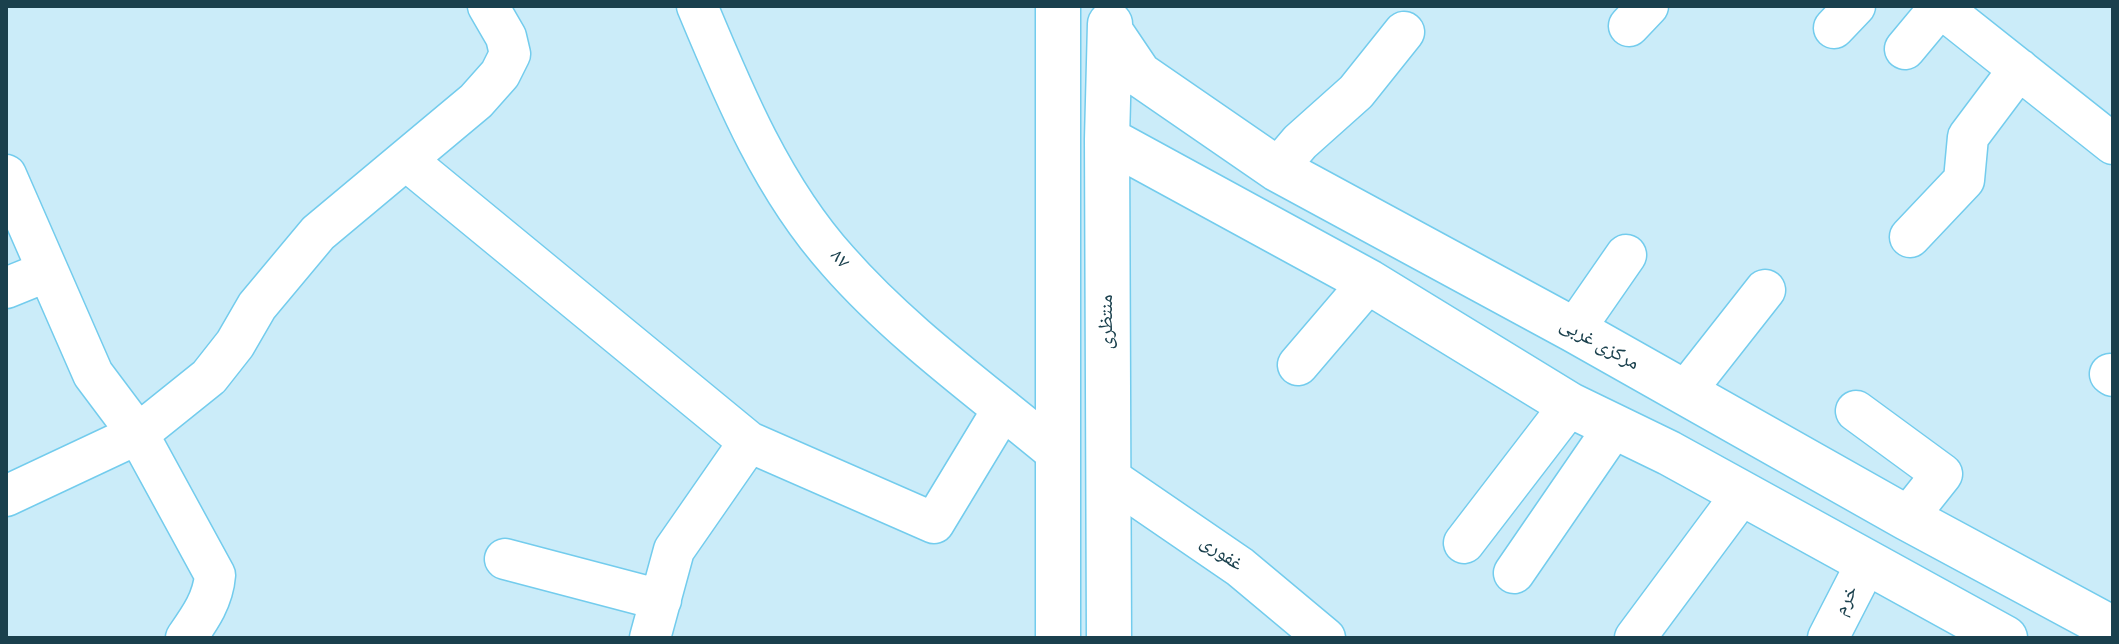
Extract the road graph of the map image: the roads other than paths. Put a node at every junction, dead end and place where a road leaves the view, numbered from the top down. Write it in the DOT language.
graph roads {
  1 [pos="488,6"];
  2 [pos="697,6"];
  3 [pos="1058,6"];
  4 [pos="1939,7"];
  5 [pos="1110,18"];
  6 [pos="1404,32"];
  7 [pos="1905,49"];
  8 [pos="2019,69"];
  9 [pos="1107,139"];
  10 [pos="2113,144"];
  11 [pos="406,160"];
  12 [pos="1277,169"];
  13 [pos="6,175"];
  14 [pos="1910,237"];
  15 [pos="1626,255"];
  16 [pos="48,271"];
  17 [pos="1369,282"];
  18 [pos="6,288"];
  19 [pos="1765,290"];
  20 [pos="1574,330"];
  21 [pos="1298,365"];
  22 [pos="1684,393"];
  23 [pos="1570,405"];
  24 [pos="1003,409"];
  25 [pos="1856,411"];
  26 [pos="1615,426"];
  27 [pos="138,434"];
  28 [pos="749,442"];
  29 [pos="1058,454"];
  30 [pos="1110,478"];
  31 [pos="1742,494"];
  32 [pos="6,496"];
  33 [pos="1907,518"];
  34 [pos="1464,543"];
  35 [pos="505,559"];
  36 [pos="1866,564"];
  37 [pos="1514,573"];
  38 [pos="661,600"];
  39 [pos="2113,629"];
  40 [pos="186,638"];
  41 [pos="650,638"];
  42 [pos="1058,638"];
  43 [pos="1109,638"];
  44 [pos="1325,638"];
  45 [pos="1635,638"];
  46 [pos="1828,638"];
  47 [pos="2005,638"];
  1 -- 11 [label="street"];
  2 -- 24 [label="street, ۸۷"];
  3 -- 29 [label="main road"];
  4 -- 7 [label="street"];
  4 -- 8 [label="street"];
  5 -- 9 [label="main road, منتظری"];
  5 -- 12 [label="main road, مرکزی غربی"];
  6 -- 12 [label="street"];
  8 -- 10 [label="street"];
  8 -- 14 [label="street"];
  9 -- 17 [label="main road"];
  9 -- 30 [label="main road, منتظری"];
  11 -- 27 [label="street"];
  11 -- 28 [label="street"];
  12 -- 20 [label="main road, مرکزی غربی"];
  13 -- 16 [label="street"];
  15 -- 20 [label="street"];
  16 -- 18 [label="street"];
  16 -- 27 [label="street"];
  17 -- 21 [label="street"];
  17 -- 23 [label="main road"];
  19 -- 22 [label="street"];
  20 -- 22 [label="main road, مرکزی غربی"];
  22 -- 33 [label="main road, مرکزی غربی"];
  23 -- 26 [label="main road"];
  23 -- 34 [label="street"];
  24 -- 28 [label="street"];
  24 -- 29 [label="street, ۸۷"];
  25 -- 33 [label="street"];
  26 -- 31 [label="main road"];
  26 -- 37 [label="street"];
  27 -- 32 [label="street"];
  27 -- 40 [label="street"];
  28 -- 38 [label="street"];
  29 -- 42 [label="main road"];
  30 -- 43 [label="main road, منتظری"];
  30 -- 44 [label="street, غفوری"];
  31 -- 36 [label="main road"];
  31 -- 45 [label="street"];
  33 -- 39 [label="main road, مرکزی غربی"];
  35 -- 38 [label="street"];
  36 -- 46 [label="street, خرم"];
  36 -- 47 [label="main road"];
  38 -- 41 [label="street"];
}
